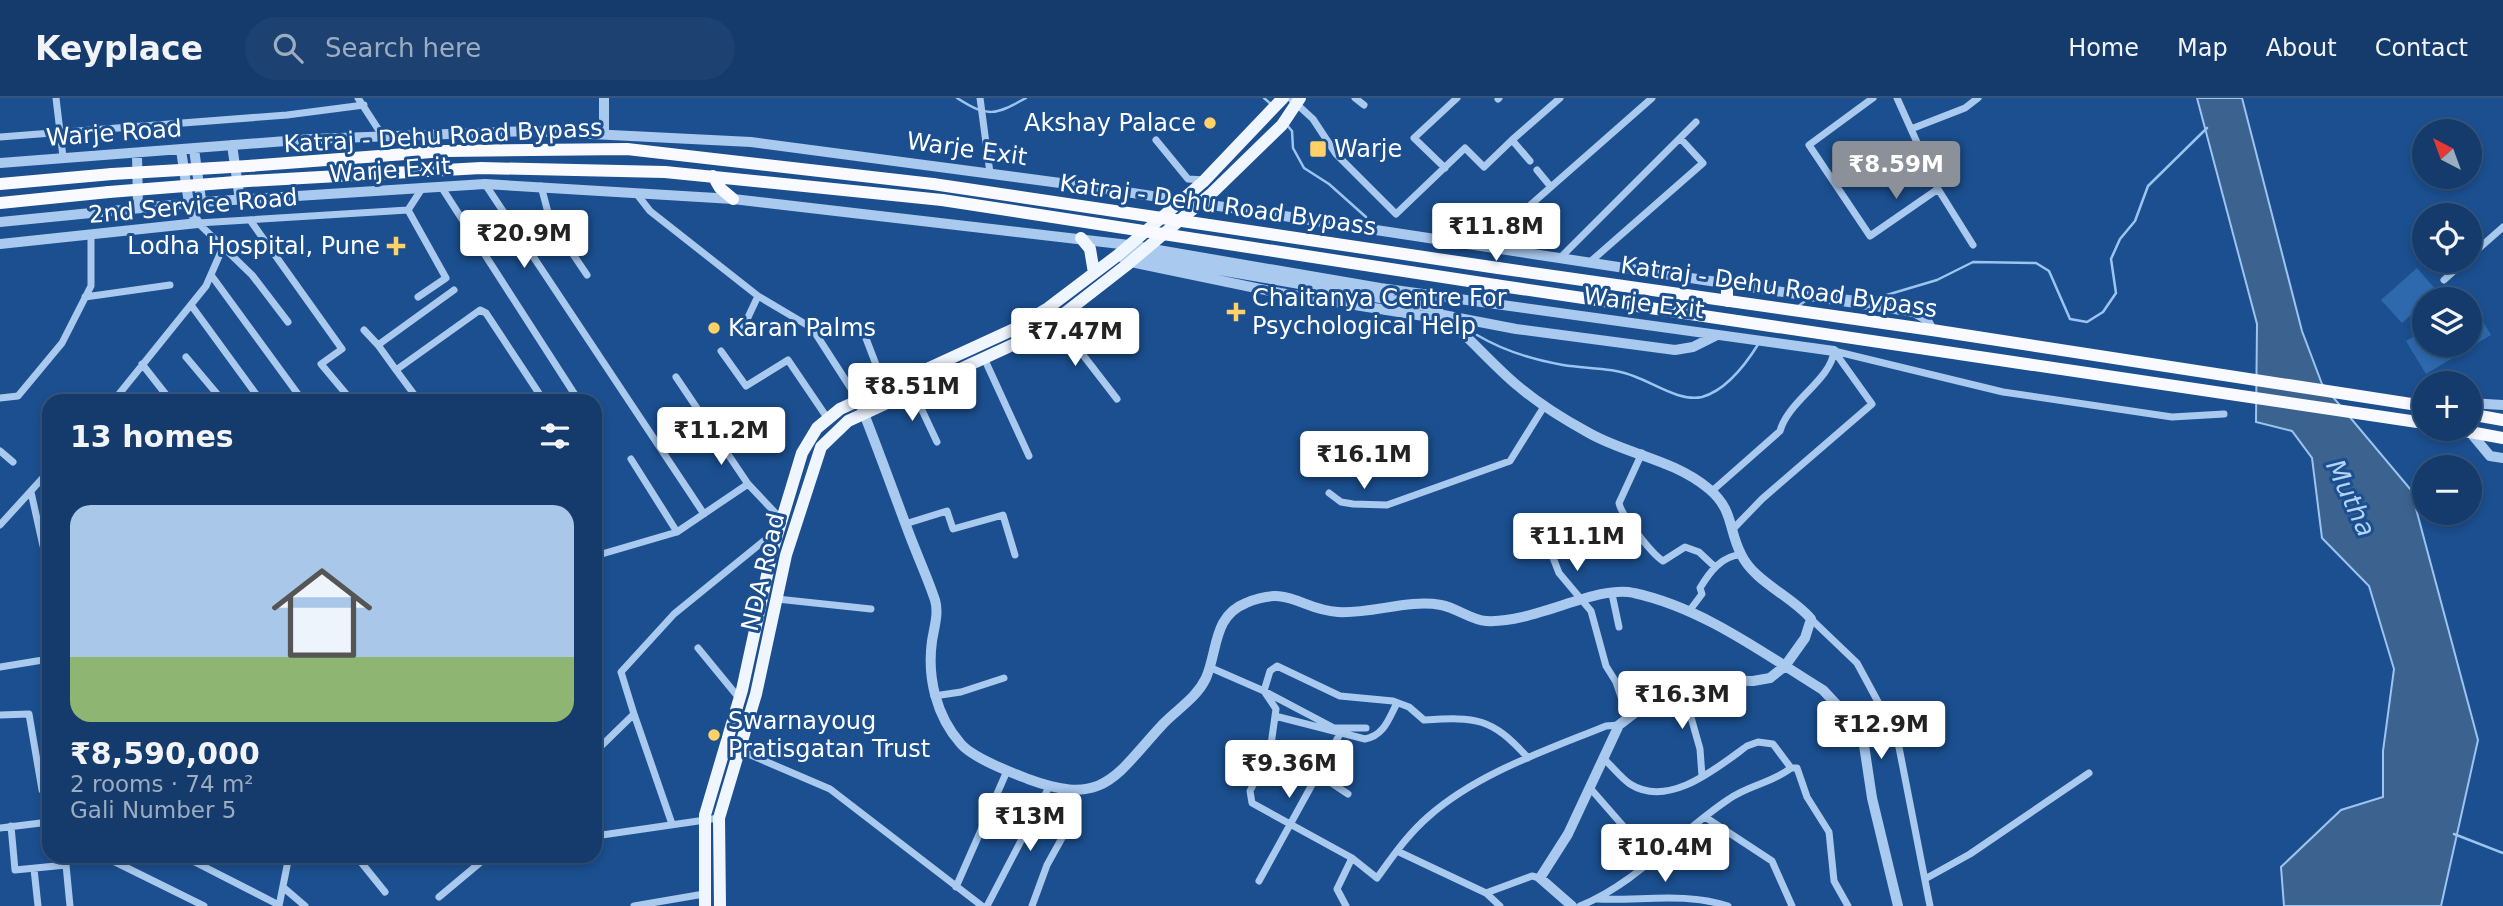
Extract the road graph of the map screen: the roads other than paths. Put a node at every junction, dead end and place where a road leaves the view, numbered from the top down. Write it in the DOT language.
graph roads {
  1 [pos="56,98"];
  2 [pos="358,98"];
  3 [pos="595,98"];
  4 [pos="980,98"];
  5 [pos="1283,98"];
  6 [pos="1355,98"];
  7 [pos="1457,98"];
  8 [pos="1560,98"];
  9 [pos="1652,98"];
  10 [pos="1874,98"];
  11 [pos="1897,98"];
  12 [pos="1978,98"];
  13 [pos="1295,102"];
  14 [pos="604,103"];
  15 [pos="364,105"];
  16 [pos="1364,105"];
  17 [pos="1696,122"];
  18 [pos="1911,129"];
  19 [pos="61,131"];
  20 [pos="604,132"];
  21 [pos="382,135"];
  22 [pos="0,137"];
  23 [pos="1680,138"];
  24 [pos="1156,140"];
  25 [pos="1512,141"];
  26 [pos="232,145"];
  27 [pos="194,149"];
  28 [pos="181,150"];
  29 [pos="137,153"];
  30 [pos="63,157"];
  31 [pos="1530,161"];
  32 [pos="0,163"];
  33 [pos="1445,168"];
  34 [pos="1537,170"];
  35 [pos="990,173"];
  36 [pos="713,176"];
  37 [pos="1204,181"];
  38 [pos="0,184"];
  39 [pos="485,184"];
  40 [pos="541,186"];
  41 [pos="1551,187"];
  42 [pos="442,188"];
  43 [pos="1938,189"];
  44 [pos="421,190"];
  45 [pos="636,192"];
  46 [pos="733,199"];
  47 [pos="240,200"];
  48 [pos="1182,201"];
  49 [pos="202,202"];
  50 [pos="0,203"];
  51 [pos="189,203"];
  52 [pos="1200,203"];
  53 [pos="138,208"];
  54 [pos="408,210"];
  55 [pos="197,219"];
  56 [pos="250,220"];
  57 [pos="0,222"];
  58 [pos="2503,227"];
  59 [pos="91,236"];
  60 [pos="1081,238"];
  61 [pos="0,244"];
  62 [pos="1481,245"];
  63 [pos="1973,245"];
  64 [pos="2482,246"];
  65 [pos="223,247"];
  66 [pos="1124,249"];
  67 [pos="1139,255"];
  68 [pos="1561,257"];
  69 [pos="1590,262"];
  70 [pos="1094,273"];
  71 [pos="2452,273"];
  72 [pos="211,275"];
  73 [pos="587,275"];
  74 [pos="2444,280"];
  75 [pos="1727,284"];
  76 [pos="170,285"];
  77 [pos="454,290"];
  78 [pos="758,296"];
  79 [pos="85,297"];
  80 [pos="418,297"];
  81 [pos="1727,301"];
  82 [pos="191,305"];
  83 [pos="1443,315"];
  84 [pos="1724,318"];
  85 [pos="1056,320"];
  86 [pos="288,322"];
  87 [pos="743,328"];
  88 [pos="862,328"];
  89 [pos="364,330"];
  90 [pos="1932,330"];
  91 [pos="1718,334"];
  92 [pos="1827,334"];
  93 [pos="377,345"];
  94 [pos="721,351"];
  95 [pos="1834,351"];
  96 [pos="186,357"];
  97 [pos="984,358"];
  98 [pos="142,365"];
  99 [pos="396,370"];
  100 [pos="676,377"];
  101 [pos="886,388"];
  102 [pos="912,391"];
  103 [pos="119,394"];
  104 [pos="165,394"];
  105 [pos="217,394"];
  106 [pos="256,394"];
  107 [pos="298,394"];
  108 [pos="346,394"];
  109 [pos="414,394"];
  110 [pos="539,394"];
  111 [pos="574,394"];
  112 [pos="0,398"];
  113 [pos="1117,399"];
  114 [pos="859,401"];
  115 [pos="2412,404"];
  116 [pos="2482,404"];
  117 [pos="1545,405"];
  118 [pos="2503,405"];
  119 [pos="864,414"];
  120 [pos="2224,414"];
  121 [pos="2482,416"];
  122 [pos="828,419"];
  123 [pos="2503,420"];
  124 [pos="2412,421"];
  125 [pos="2482,434"];
  126 [pos="2503,438"];
  127 [pos="2478,441"];
  128 [pos="936,442"];
  129 [pos="0,451"];
  130 [pos="1642,453"];
  131 [pos="1029,456"];
  132 [pos="2503,458"];
  133 [pos="631,459"];
  134 [pos="13,462"];
  135 [pos="42,479"];
  136 [pos="748,484"];
  137 [pos="1712,491"];
  138 [pos="30,492"];
  139 [pos="1329,493"];
  140 [pos="704,514"];
  141 [pos="780,524"];
  142 [pos="905,524"];
  143 [pos="0,525"];
  144 [pos="794,527"];
  145 [pos="1734,528"];
  146 [pos="677,532"];
  147 [pos="42,542"];
  148 [pos="602,554"];
  149 [pos="1016,555"];
  150 [pos="1552,555"];
  151 [pos="1741,555"];
  152 [pos="1715,566"];
  153 [pos="1612,594"];
  154 [pos="777,599"];
  155 [pos="1581,601"];
  156 [pos="871,609"];
  157 [pos="1690,610"];
  158 [pos="1811,619"];
  159 [pos="1619,627"];
  160 [pos="698,648"];
  161 [pos="42,660"];
  162 [pos="1785,666"];
  163 [pos="0,667"];
  164 [pos="1209,667"];
  165 [pos="1004,678"];
  166 [pos="1681,682"];
  167 [pos="1264,691"];
  168 [pos="934,696"];
  169 [pos="740,699"];
  170 [pos="1397,702"];
  171 [pos="634,714"];
  172 [pos="0,715"];
  173 [pos="1275,716"];
  174 [pos="1628,717"];
  175 [pos="1619,724"];
  176 [pos="1366,728"];
  177 [pos="1341,733"];
  178 [pos="602,745"];
  179 [pos="738,750"];
  180 [pos="1528,758"];
  181 [pos="1603,758"];
  182 [pos="1791,768"];
  183 [pos="1007,771"];
  184 [pos="2089,773"];
  185 [pos="1318,775"];
  186 [pos="1702,776"];
  187 [pos="1049,787"];
  188 [pos="1590,788"];
  189 [pos="1068,789"];
  190 [pos="42,790"];
  191 [pos="1348,794"];
  192 [pos="1705,817"];
  193 [pos="719,818"];
  194 [pos="705,819"];
  195 [pos="42,823"];
  196 [pos="672,824"];
  197 [pos="1293,825"];
  198 [pos="11,826"];
  199 [pos="0,828"];
  200 [pos="602,835"];
  201 [pos="1397,851"];
  202 [pos="1352,858"];
  203 [pos="1652,859"];
  204 [pos="51,863"];
  205 [pos="63,863"];
  206 [pos="117,863"];
  207 [pos="197,863"];
  208 [pos="288,863"];
  209 [pos="362,863"];
  210 [pos="480,863"];
  211 [pos="34,869"];
  212 [pos="1540,878"];
  213 [pos="1925,878"];
  214 [pos="1259,881"];
  215 [pos="956,887"];
  216 [pos="284,888"];
  217 [pos="385,892"];
  218 [pos="1486,893"];
  219 [pos="439,897"];
  220 [pos="705,900"];
  221 [pos="1596,900"];
  222 [pos="1612,903"];
  223 [pos="279,905"];
  224 [pos="38,906"];
  225 [pos="70,906"];
  226 [pos="204,906"];
  227 [pos="305,906"];
  228 [pos="634,906"];
  229 [pos="720,906"];
  230 [pos="985,906"];
  231 [pos="1032,906"];
  232 [pos="1346,906"];
  233 [pos="1500,906"];
  234 [pos="1572,906"];
  235 [pos="1580,906"];
  236 [pos="1725,906"];
  237 [pos="1792,906"];
  238 [pos="1848,906"];
  239 [pos="1898,906"];
  240 [pos="1930,906"];
  1 -- 19 [label="street"];
  2 -- 15 [label="street"];
  3 -- 14 [label="street"];
  4 -- 35 [label="street"];
  5 -- 37 [label="main road"];
  6 -- 16 [label="street"];
  7 -- 33 [label="street"];
  8 -- 25 [label="street"];
  9 -- 41 [label="street"];
  10 -- 43 [label="street"];
  11 -- 18 [label="street"];
  12 -- 18 [label="street"];
  13 -- 33 [label="street"];
  13 -- 52 [label="main road, NDA Road"];
  14 -- 20 [label="street"];
  15 -- 19 [label="street"];
  15 -- 21 [label="street"];
  17 -- 23 [label="street"];
  18 -- 43 [label="street"];
  19 -- 22 [label="street"];
  19 -- 30 [label="street"];
  20 -- 21 [label="street, Warje Exit"];
  20 -- 35 [label="street, Warje Exit"];
  21 -- 26 [label="street, Warje Exit"];
  23 -- 68 [label="street"];
  23 -- 69 [label="street"];
  24 -- 37 [label="street"];
  25 -- 31 [label="street"];
  25 -- 33 [label="street"];
  26 -- 27 [label="street, Warje Road"];
  26 -- 47 [label="street"];
  27 -- 28 [label="street, Warje Road"];
  27 -- 49 [label="street"];
  28 -- 29 [label="street, Warje Road"];
  28 -- 51 [label="street"];
  29 -- 30 [label="street, Warje Road"];
  29 -- 53 [label="street"];
  30 -- 32 [label="street, Warje Road"];
  34 -- 41 [label="street"];
  35 -- 48 [label="street, Warje Exit"];
  36 -- 46 [label="highway"];
  36 -- 50 [label="highway, Katraj - Dehu Road Bypass, bridge"];
  36 -- 84 [label="highway, Katraj - Dehu Road Bypass, bridge"];
  37 -- 48 [label="main road"];
  38 -- 81 [label="highway, Katraj - Dehu Road Bypass, bridge"];
  39 -- 40 [label="street, Warje Exit"];
  39 -- 42 [label="street, Warje Exit"];
  39 -- 140 [label="street"];
  40 -- 45 [label="street, Warje Exit"];
  40 -- 73 [label="street"];
  41 -- 62 [label="street"];
  42 -- 44 [label="street, Warje Exit"];
  42 -- 111 [label="street"];
  43 -- 63 [label="street"];
  44 -- 47 [label="street, Warje Exit"];
  44 -- 54 [label="street"];
  45 -- 46 [label="street, Warje Exit"];
  45 -- 78 [label="street"];
  46 -- 60 [label="street, Warje Exit"];
  47 -- 49 [label="street"];
  48 -- 52 [label="street, Warje Exit"];
  48 -- 66 [label="main road"];
  49 -- 51 [label="street"];
  49 -- 55 [label="street"];
  51 -- 53 [label="street"];
  51 -- 55 [label="street"];
  52 -- 62 [label="street, Warje Exit"];
  52 -- 67 [label="main road, NDA Road"];
  53 -- 57 [label="street"];
  54 -- 56 [label="street, 2nd Service Road"];
  54 -- 80 [label="street"];
  55 -- 56 [label="street, 2nd Service Road"];
  55 -- 59 [label="street, 2nd Service Road"];
  55 -- 65 [label="street"];
  56 -- 108 [label="street"];
  58 -- 64 [label="street"];
  59 -- 61 [label="street, 2nd Service Road"];
  59 -- 79 [label="street"];
  60 -- 66 [label="street, Warje Exit"];
  60 -- 70 [label="main road"];
  62 -- 68 [label="street, Warje Exit"];
  65 -- 72 [label="street"];
  65 -- 86 [label="street"];
  66 -- 67 [label="street"];
  66 -- 70 [label="main road"];
  67 -- 83 [label="street"];
  67 -- 85 [label="main road, NDA Road"];
  67 -- 91 [label="street, Warje Exit"];
  68 -- 69 [label="street, Warje Exit"];
  69 -- 75 [label="street, Warje Exit"];
  70 -- 101 [label="main road"];
  71 -- 74 [label="street"];
  72 -- 82 [label="street"];
  72 -- 107 [label="street"];
  75 -- 81 [label="highway"];
  75 -- 90 [label="street, Warje Exit"];
  76 -- 79 [label="street"];
  77 -- 93 [label="street"];
  78 -- 87 [label="street"];
  78 -- 114 [label="street"];
  79 -- 112 [label="street"];
  81 -- 90 [label="highway, Katraj - Dehu Road Bypass"];
  82 -- 98 [label="street"];
  82 -- 106 [label="street"];
  83 -- 91 [label="street"];
  83 -- 117 [label="street"];
  84 -- 91 [label="street"];
  84 -- 92 [label="highway, Katraj - Dehu Road Bypass"];
  85 -- 97 [label="main road, NDA Road"];
  85 -- 113 [label="street"];
  88 -- 101 [label="street"];
  89 -- 93 [label="street"];
  90 -- 115 [label="highway, Katraj - Dehu Road Bypass"];
  91 -- 95 [label="street, Warje Exit"];
  92 -- 95 [label="street"];
  92 -- 124 [label="highway, Katraj - Dehu Road Bypass"];
  93 -- 99 [label="street"];
  94 -- 122 [label="street"];
  95 -- 120 [label="street"];
  95 -- 137 [label="street"];
  95 -- 145 [label="street"];
  96 -- 105 [label="street"];
  97 -- 102 [label="main road, NDA Road"];
  97 -- 131 [label="street"];
  98 -- 103 [label="street"];
  98 -- 104 [label="street"];
  99 -- 109 [label="street"];
  99 -- 110 [label="street"];
  100 -- 136 [label="street"];
  101 -- 114 [label="main road, NDA Road"];
  102 -- 119 [label="main road, NDA Road"];
  102 -- 128 [label="street"];
  114 -- 119 [label="street"];
  114 -- 122 [label="main road, NDA Road"];
  116 -- 118 [label="street"];
  117 -- 130 [label="street"];
  117 -- 139 [label="street"];
  119 -- 142 [label="street"];
  119 -- 144 [label="main road, NDA Road"];
  121 -- 123 [label="highway"];
  122 -- 141 [label="main road, NDA Road"];
  125 -- 126 [label="highway"];
  127 -- 132 [label="street"];
  129 -- 134 [label="street"];
  130 -- 137 [label="street"];
  130 -- 152 [label="street"];
  133 -- 146 [label="street"];
  135 -- 138 [label="street"];
  136 -- 140 [label="street"];
  136 -- 141 [label="street"];
  137 -- 145 [label="street"];
  138 -- 143 [label="street"];
  138 -- 147 [label="street"];
  140 -- 146 [label="street"];
  141 -- 144 [label="main road"];
  141 -- 169 [label="main road, NDA Road"];
  141 -- 171 [label="street"];
  142 -- 149 [label="street"];
  142 -- 168 [label="street"];
  144 -- 154 [label="main road, NDA Road"];
  145 -- 151 [label="street"];
  146 -- 148 [label="street"];
  150 -- 155 [label="street"];
  151 -- 152 [label="street"];
  151 -- 158 [label="street"];
  152 -- 157 [label="street"];
  153 -- 155 [label="street"];
  153 -- 157 [label="street"];
  153 -- 159 [label="street"];
  154 -- 156 [label="street"];
  154 -- 179 [label="main road, NDA Road"];
  155 -- 164 [label="street"];
  155 -- 174 [label="street"];
  157 -- 162 [label="street"];
  158 -- 162 [label="street"];
  158 -- 213 [label="street"];
  160 -- 169 [label="street"];
  161 -- 163 [label="street"];
  162 -- 166 [label="street"];
  162 -- 239 [label="street"];
  164 -- 167 [label="street"];
  164 -- 189 [label="street"];
  165 -- 168 [label="street"];
  166 -- 174 [label="street"];
  166 -- 186 [label="street"];
  167 -- 170 [label="street"];
  167 -- 173 [label="street"];
  167 -- 176 [label="street"];
  168 -- 183 [label="street"];
  169 -- 194 [label="main road, NDA Road"];
  170 -- 177 [label="street"];
  170 -- 180 [label="street"];
  171 -- 178 [label="street"];
  171 -- 196 [label="street"];
  172 -- 190 [label="street"];
  173 -- 177 [label="street"];
  173 -- 197 [label="street"];
  174 -- 175 [label="street"];
  175 -- 180 [label="street"];
  175 -- 181 [label="street"];
  177 -- 185 [label="street"];
  179 -- 193 [label="main road, NDA Road"];
  179 -- 215 [label="street"];
  180 -- 201 [label="street"];
  181 -- 186 [label="street"];
  181 -- 188 [label="street"];
  182 -- 186 [label="street"];
  182 -- 192 [label="street"];
  182 -- 238 [label="street"];
  183 -- 187 [label="street"];
  183 -- 215 [label="street"];
  184 -- 213 [label="street"];
  185 -- 191 [label="street"];
  185 -- 197 [label="street"];
  187 -- 189 [label="street"];
  187 -- 230 [label="street"];
  188 -- 203 [label="street"];
  188 -- 212 [label="street"];
  189 -- 231 [label="street"];
  192 -- 203 [label="street"];
  192 -- 237 [label="street"];
  193 -- 194 [label="street"];
  193 -- 229 [label="main road, NDA Road"];
  194 -- 196 [label="street"];
  194 -- 220 [label="main road, NDA Road"];
  195 -- 198 [label="street"];
  196 -- 200 [label="street"];
  197 -- 202 [label="street"];
  197 -- 214 [label="street"];
  198 -- 199 [label="street"];
  198 -- 211 [label="street"];
  201 -- 202 [label="street"];
  201 -- 218 [label="street"];
  202 -- 232 [label="street"];
  203 -- 221 [label="street"];
  204 -- 211 [label="street"];
  205 -- 225 [label="street"];
  206 -- 226 [label="street"];
  207 -- 223 [label="street"];
  208 -- 216 [label="street"];
  209 -- 217 [label="street"];
  210 -- 219 [label="street"];
  211 -- 224 [label="street"];
  212 -- 218 [label="street"];
  212 -- 234 [label="street"];
  213 -- 240 [label="street"];
  215 -- 230 [label="street"];
  216 -- 223 [label="street"];
  216 -- 227 [label="street"];
  218 -- 233 [label="street"];
  220 -- 228 [label="street"];
  221 -- 222 [label="street"];
  221 -- 235 [label="street"];
  222 -- 236 [label="street"];
}
